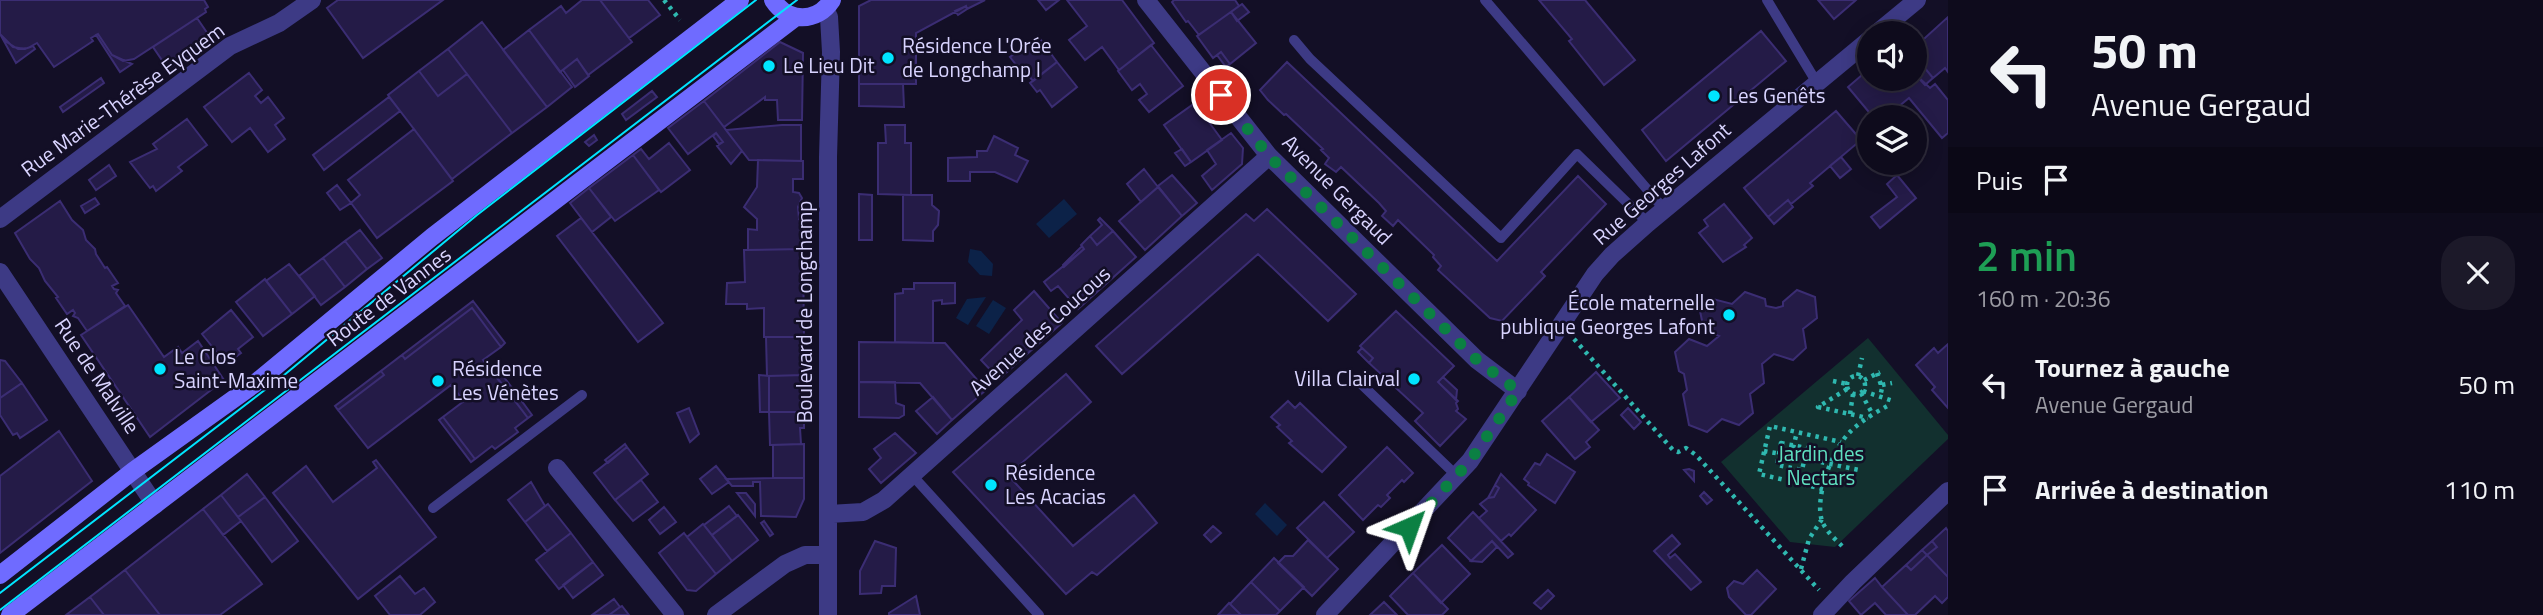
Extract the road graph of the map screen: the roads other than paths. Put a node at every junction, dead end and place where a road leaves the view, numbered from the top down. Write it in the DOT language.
graph roads {
  1 [pos="312,0"];
  2 [pos="740,0"];
  3 [pos="773,0"];
  4 [pos="1146,0"];
  5 [pos="1485,0"];
  6 [pos="1767,0"];
  7 [pos="1917,0"];
  8 [pos="829,4"];
  9 [pos="796,17"];
  10 [pos="1892,21"];
  11 [pos="1294,40"];
  12 [pos="1857,50"];
  13 [pos="1817,83"];
  14 [pos="1269,156"];
  15 [pos="1664,209"];
  16 [pos="0,219"];
  17 [pos="1648,222"];
  18 [pos="0,272"];
  19 [pos="1357,380"];
  20 [pos="1518,391"];
  21 [pos="582,395"];
  22 [pos="557,468"];
  23 [pos="132,471"];
  24 [pos="912,475"];
  25 [pos="1457,476"];
  26 [pos="1948,491"];
  27 [pos="155,505"];
  28 [pos="433,508"];
  29 [pos="829,514"];
  30 [pos="827,555"];
  31 [pos="0,575"];
  32 [pos="1827,610"];
  33 [pos="10,615"];
  34 [pos="675,615"];
  35 [pos="716,615"];
  36 [pos="828,615"];
  37 [pos="1039,615"];
  38 [pos="1325,615"];
  1 -- 16 [label="street, Rue Marie-Thérèse Eyquem"];
  2 -- 23 [label="main road, Route de Vannes"];
  3 -- 9 [label="main road"];
  4 -- 14 [label="street, Avenue Gergaud"];
  5 -- 15 [label="lane"];
  6 -- 13 [label="lane"];
  7 -- 10 [label="street"];
  8 -- 9 [label="main road"];
  8 -- 29 [label="street, Boulevard de Longchamp"];
  9 -- 27 [label="main road, Route de Vannes"];
  11 -- 17 [label="lane"];
  12 -- 13 [label="street, Rue Georges Lafont"];
  13 -- 15 [label="street, Rue Georges Lafont"];
  14 -- 20 [label="street, Avenue Gergaud"];
  14 -- 24 [label="street, Avenue des Coucous"];
  15 -- 17 [label="street, Rue Georges Lafont"];
  17 -- 20 [label="street, Rue Georges Lafont"];
  18 -- 23 [label="street, Rue de Malville"];
  19 -- 25 [label="lane"];
  20 -- 25 [label="street, Rue Georges Lafont"];
  21 -- 28 [label="lane"];
  22 -- 34 [label="street"];
  23 -- 27 [label="street, Rue de Malville"];
  23 -- 31 [label="main road, Route de Vannes"];
  24 -- 29 [label="street, Avenue des Coucous"];
  24 -- 37 [label="lane"];
  25 -- 38 [label="street, Rue Georges Lafont"];
  26 -- 32 [label="street"];
  27 -- 33 [label="main road, Route de Vannes"];
  29 -- 30 [label="street, Boulevard de Longchamp"];
  30 -- 35 [label="street"];
  30 -- 36 [label="street, Boulevard de Longchamp"];
}
